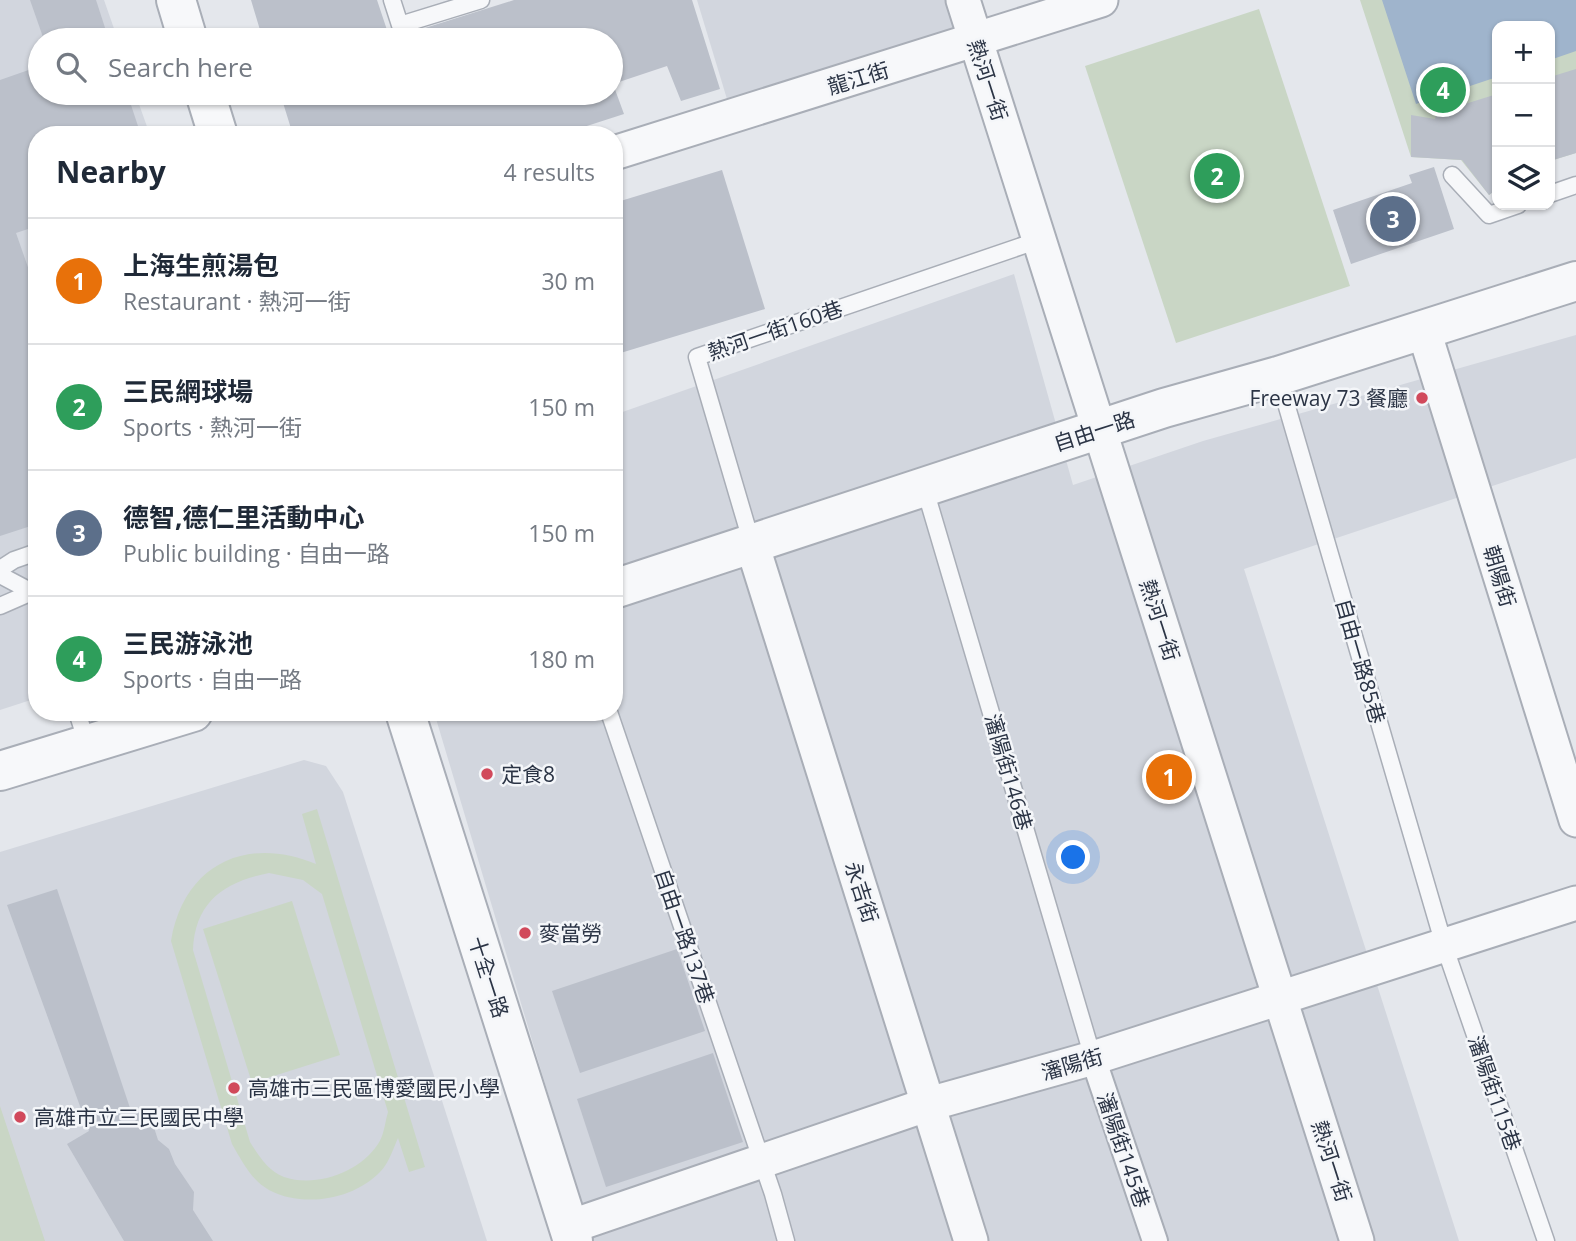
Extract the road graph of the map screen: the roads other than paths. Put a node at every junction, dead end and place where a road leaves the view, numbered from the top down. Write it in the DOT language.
graph roads {
  1 [pos="176,0"];
  2 [pos="392,0"];
  3 [pos="481,0"];
  4 [pos="963,0"];
  5 [pos="1101,0"];
  6 [pos="184,28"];
  7 [pos="976,41"];
  8 [pos="209,105"];
  9 [pos="215,126"];
  10 [pos="623,150"];
  11 [pos="1452,175"];
  12 [pos="1576,185"];
  13 [pos="1555,192"];
  14 [pos="1504,210"];
  15 [pos="1039,240"];
  16 [pos="1576,281"];
  17 [pos="1424,331"];
  18 [pos="1278,376"];
  19 [pos="1100,429"];
  20 [pos="925,486"];
  21 [pos="752,544"];
  22 [pos="28,555"];
  23 [pos="0,572"];
  24 [pos="623,586"];
  25 [pos="28,592"];
  26 [pos="28,598"];
  27 [pos="0,606"];
  28 [pos="126,721"];
  29 [pos="408,721"];
  30 [pos="612,721"];
  31 [pos="82,727"];
  32 [pos="0,771"];
  33 [pos="1576,820"];
  34 [pos="1576,903"];
  35 [pos="1444,945"];
  36 [pos="1280,998"];
  37 [pos="1093,1058"];
  38 [pos="929,1104"];
  39 [pos="761,1160"];
  40 [pos="571,1234"];
  41 [pos="786,1241"];
  42 [pos="971,1241"];
  43 [pos="1155,1241"];
  44 [pos="1357,1241"];
  45 [pos="1546,1241"];
  1 -- 6 [label="street"];
  2 -- 3 [label="lane"];
  4 -- 7 [label="street, 熱河一街"];
  5 -- 7 [label="street, 龍江街"];
  7 -- 10 [label="street, 龍江街"];
  7 -- 15 [label="street, 熱河一街"];
  8 -- 9 [label="street"];
  11 -- 14 [label="lane"];
  12 -- 13 [label="lane"];
  15 -- 19 [label="street, 熱河一街"];
  15 -- 21 [label="lane, 熱河一街160巷"];
  16 -- 17 [label="street, 自由一路"];
  17 -- 18 [label="street, 自由一路"];
  17 -- 33 [label="street, 朝陽街"];
  18 -- 19 [label="street, 自由一路"];
  18 -- 35 [label="lane, 自由一路85巷"];
  19 -- 20 [label="street, 自由一路"];
  19 -- 36 [label="street, 熱河一街"];
  20 -- 21 [label="street, 自由一路"];
  20 -- 37 [label="lane, 瀋陽街146巷"];
  21 -- 24 [label="street, 自由一路"];
  21 -- 38 [label="street, 永吉街"];
  22 -- 23 [label="lane"];
  23 -- 25 [label="lane"];
  26 -- 27 [label="lane"];
  28 -- 31 [label="street"];
  29 -- 40 [label="street, 十全一路"];
  30 -- 39 [label="lane, 自由一路137巷"];
  31 -- 32 [label="street"];
  34 -- 35 [label="street, 瀋陽街"];
  35 -- 36 [label="street, 瀋陽街"];
  35 -- 45 [label="lane, 瀋陽街115巷"];
  36 -- 37 [label="street, 瀋陽街"];
  36 -- 44 [label="street, 熱河一街"];
  37 -- 38 [label="street, 瀋陽街"];
  37 -- 43 [label="street, 瀋陽街145巷"];
  38 -- 39 [label="street, 瀋陽街"];
  38 -- 42 [label="street, 永吉街"];
  39 -- 40 [label="street, 瀋陽街"];
  39 -- 41 [label="lane, 自由一路137巷"];
}
